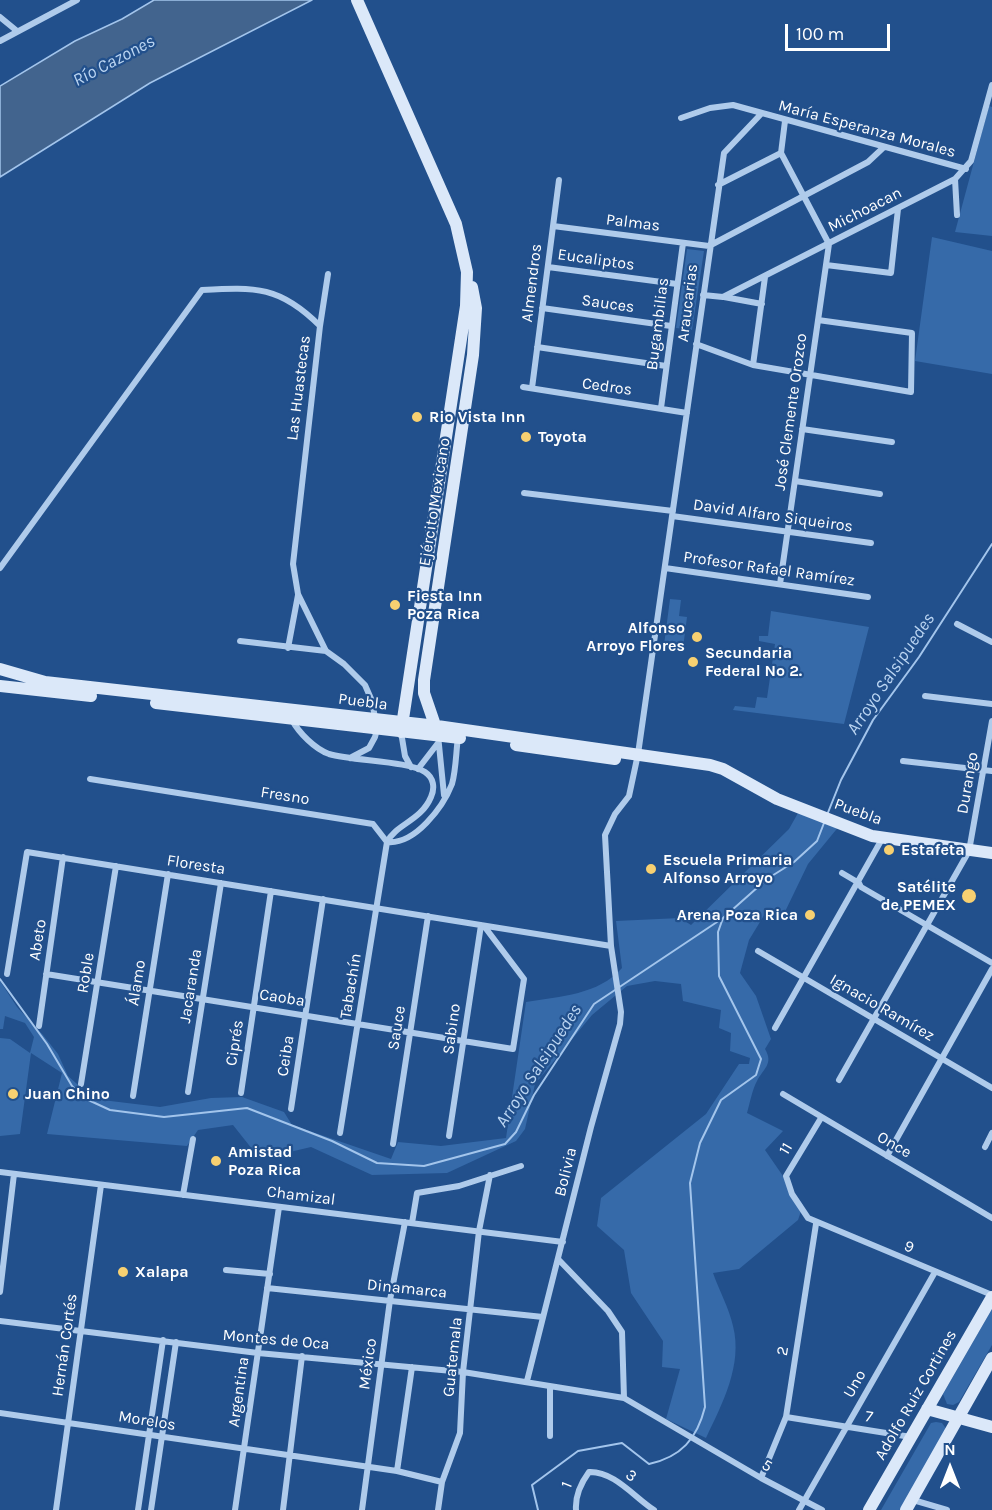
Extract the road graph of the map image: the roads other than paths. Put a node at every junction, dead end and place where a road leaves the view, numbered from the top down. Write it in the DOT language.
graph roads {
  1 [pos="58,0"];
  2 [pos="78,0"];
  3 [pos="357,0"];
  4 [pos="65,7"];
  5 [pos="0,17"];
  6 [pos="17,32"];
  7 [pos="0,41"];
  8 [pos="992,85"];
  9 [pos="990,96"];
  10 [pos="761,114"];
  11 [pos="681,118"];
  12 [pos="785,121"];
  13 [pos="884,147"];
  14 [pos="781,153"];
  15 [pos="966,169"];
  16 [pos="955,179"];
  17 [pos="559,180"];
  18 [pos="718,185"];
  19 [pos="804,198"];
  20 [pos="898,209"];
  21 [pos="957,215"];
  22 [pos="553,226"];
  23 [pos="683,243"];
  24 [pos="829,244"];
  25 [pos="709,246"];
  26 [pos="826,265"];
  27 [pos="548,267"];
  28 [pos="467,272"];
  29 [pos="328,274"];
  30 [pos="765,277"];
  31 [pos="677,284"];
  32 [pos="703,295"];
  33 [pos="723,297"];
  34 [pos="762,304"];
  35 [pos="542,308"];
  36 [pos="818,320"];
  37 [pos="320,326"];
  38 [pos="671,326"];
  39 [pos="696,344"];
  40 [pos="537,348"];
  41 [pos="459,354"];
  42 [pos="473,355"];
  43 [pos="753,365"];
  44 [pos="666,366"];
  45 [pos="810,374"];
  46 [pos="523,387"];
  47 [pos="532,388"];
  48 [pos="661,408"];
  49 [pos="687,413"];
  50 [pos="802,429"];
  51 [pos="892,442"];
  52 [pos="795,481"];
  53 [pos="525,493"];
  54 [pos="880,494"];
  55 [pos="436,507"];
  56 [pos="450,510"];
  57 [pos="672,513"];
  58 [pos="787,531"];
  59 [pos="871,543"];
  60 [pos="0,567"];
  61 [pos="665,568"];
  62 [pos="780,584"];
  63 [pos="298,594"];
  64 [pos="868,597"];
  65 [pos="957,624"];
  66 [pos="240,641"];
  67 [pos="992,642"];
  68 [pos="288,648"];
  69 [pos="326,651"];
  70 [pos="0,669"];
  71 [pos="0,686"];
  72 [pos="410,686"];
  73 [pos="424,693"];
  74 [pos="925,696"];
  75 [pos="992,704"];
  76 [pos="292,714"];
  77 [pos="992,721"];
  78 [pos="376,724"];
  79 [pos="402,727"];
  80 [pos="438,734"];
  81 [pos="458,737"];
  82 [pos="350,758"];
  83 [pos="637,758"];
  84 [pos="903,761"];
  85 [pos="415,768"];
  86 [pos="988,770"];
  87 [pos="90,779"];
  88 [pos="444,795"];
  89 [pos="877,837"];
  90 [pos="387,842"];
  91 [pos="969,851"];
  92 [pos="992,853"];
  93 [pos="63,857"];
  94 [pos="116,866"];
  95 [pos="842,873"];
  96 [pos="168,874"];
  97 [pos="221,883"];
  98 [pos="859,883"];
  99 [pos="271,891"];
  100 [pos="323,899"];
  101 [pos="377,908"];
  102 [pos="428,916"];
  103 [pos="482,925"];
  104 [pos="927,925"];
  105 [pos="611,946"];
  106 [pos="758,951"];
  107 [pos="992,963"];
  108 [pos="992,969"];
  109 [pos="7,974"];
  110 [pos="46,974"];
  111 [pos="804,978"];
  112 [pos="99,982"];
  113 [pos="150,991"];
  114 [pos="203,999"];
  115 [pos="254,1007"];
  116 [pos="306,1016"];
  117 [pos="874,1019"];
  118 [pos="359,1024"];
  119 [pos="39,1026"];
  120 [pos="776,1028"];
  121 [pos="410,1032"];
  122 [pos="463,1041"];
  123 [pos="942,1059"];
  124 [pos="839,1080"];
  125 [pos="81,1084"];
  126 [pos="992,1088"];
  127 [pos="189,1092"];
  128 [pos="241,1092"];
  129 [pos="783,1094"];
  130 [pos="134,1096"];
  131 [pos="291,1109"];
  132 [pos="821,1118"];
  133 [pos="340,1132"];
  134 [pos="992,1133"];
  135 [pos="449,1136"];
  136 [pos="193,1139"];
  137 [pos="393,1144"];
  138 [pos="985,1147"];
  139 [pos="887,1156"];
  140 [pos="521,1166"];
  141 [pos="0,1172"];
  142 [pos="14,1174"];
  143 [pos="490,1175"];
  144 [pos="101,1185"];
  145 [pos="183,1195"];
  146 [pos="279,1207"];
  147 [pos="992,1218"];
  148 [pos="409,1223"];
  149 [pos="816,1224"];
  150 [pos="479,1232"];
  151 [pos="563,1242"];
  152 [pos="558,1259"];
  153 [pos="226,1270"];
  154 [pos="935,1272"];
  155 [pos="270,1274"];
  156 [pos="267,1288"];
  157 [pos="0,1292"];
  158 [pos="992,1296"];
  159 [pos="390,1300"];
  160 [pos="472,1310"];
  161 [pos="543,1317"];
  162 [pos="0,1321"];
  163 [pos="81,1330"];
  164 [pos="163,1340"];
  165 [pos="176,1342"];
  166 [pos="258,1353"];
  167 [pos="302,1356"];
  168 [pos="992,1358"];
  169 [pos="382,1363"];
  170 [pos="412,1367"];
  171 [pos="462,1372"];
  172 [pos="527,1381"];
  173 [pos="550,1386"];
  174 [pos="624,1398"];
  175 [pos="927,1409"];
  176 [pos="0,1413"];
  177 [pos="786,1418"];
  178 [pos="957,1419"];
  179 [pos="68,1423"];
  180 [pos="992,1427"];
  181 [pos="846,1428"];
  182 [pos="149,1436"];
  183 [pos="550,1436"];
  184 [pos="162,1437"];
  185 [pos="912,1437"];
  186 [pos="700,1443"];
  187 [pos="244,1450"];
  188 [pos="290,1455"];
  189 [pos="367,1467"];
  190 [pos="397,1471"];
  191 [pos="589,1472"];
  192 [pos="761,1478"];
  193 [pos="442,1482"];
  194 [pos="805,1501"];
  195 [pos="909,1505"];
  196 [pos="56,1510"];
  197 [pos="138,1510"];
  198 [pos="151,1510"];
  199 [pos="235,1510"];
  200 [pos="283,1510"];
  201 [pos="362,1510"];
  202 [pos="438,1510"];
  203 [pos="576,1510"];
  204 [pos="654,1510"];
  205 [pos="800,1510"];
  206 [pos="822,1510"];
  207 [pos="869,1510"];
  208 [pos="947,1510"];
  1 -- 4 [label="street"];
  2 -- 4 [label="street"];
  3 -- 28 [label="main road, Ejército Mexicano"];
  4 -- 6 [label="street"];
  5 -- 6 [label="street"];
  6 -- 7 [label="street"];
  8 -- 9 [label="street, Michoacan"];
  9 -- 15 [label="street, Michoacan"];
  10 -- 11 [label="street, María Esperanza Morales"];
  10 -- 12 [label="street, María Esperanza Morales"];
  10 -- 18 [label="street, Araucarias"];
  12 -- 13 [label="street, María Esperanza Morales"];
  12 -- 14 [label="street"];
  13 -- 15 [label="street, María Esperanza Morales"];
  13 -- 19 [label="street"];
  14 -- 18 [label="street"];
  14 -- 19 [label="street"];
  15 -- 16 [label="street, Michoacan"];
  16 -- 20 [label="street, Michoacan"];
  16 -- 21 [label="street"];
  17 -- 22 [label="street, Almendros"];
  18 -- 25 [label="street, Araucarias"];
  19 -- 24 [label="street"];
  19 -- 25 [label="street"];
  20 -- 24 [label="street, Michoacan"];
  20 -- 26 [label="street"];
  22 -- 23 [label="street, Palmas"];
  22 -- 27 [label="street, Almendros"];
  23 -- 25 [label="street, Palmas"];
  23 -- 31 [label="street, Bugambilias"];
  24 -- 26 [label="street, José Clemente Orozco"];
  24 -- 30 [label="street, Michoacan"];
  25 -- 32 [label="street, Araucarias"];
  26 -- 36 [label="street, José Clemente Orozco"];
  27 -- 31 [label="street, Eucaliptos"];
  27 -- 35 [label="street, Almendros"];
  28 -- 41 [label="main road, Ejército Mexicano"];
  28 -- 42 [label="main road, Ejército Mexicano"];
  29 -- 37 [label="street"];
  30 -- 33 [label="street, Michoacan"];
  30 -- 34 [label="street"];
  31 -- 38 [label="street, Bugambilias"];
  32 -- 33 [label="street"];
  32 -- 39 [label="street, Araucarias"];
  33 -- 34 [label="street"];
  34 -- 43 [label="street"];
  35 -- 38 [label="street, Sauces"];
  35 -- 40 [label="street, Almendros"];
  36 -- 45 [label="street, José Clemente Orozco"];
  36 -- 45 [label="street"];
  37 -- 60 [label="street, Las Huastecas"];
  37 -- 63 [label="street, Las Huastecas"];
  38 -- 44 [label="street, Bugambilias"];
  39 -- 43 [label="street"];
  39 -- 49 [label="street, Araucarias"];
  40 -- 44 [label="street"];
  40 -- 47 [label="street, Almendros"];
  41 -- 42 [label="main road"];
  41 -- 55 [label="main road, Ejército Mexicano"];
  42 -- 56 [label="main road, Ejército Mexicano"];
  43 -- 45 [label="street"];
  44 -- 48 [label="street, Bugambilias"];
  45 -- 50 [label="street, José Clemente Orozco"];
  46 -- 47 [label="street, Cedros"];
  47 -- 48 [label="street, Cedros"];
  48 -- 49 [label="street, Cedros"];
  49 -- 57 [label="street, Araucarias"];
  50 -- 51 [label="street"];
  50 -- 52 [label="street, José Clemente Orozco"];
  52 -- 54 [label="street"];
  52 -- 58 [label="street, José Clemente Orozco"];
  53 -- 57 [label="street"];
  55 -- 56 [label="main road"];
  55 -- 72 [label="main road, Ejército Mexicano"];
  56 -- 73 [label="main road, Ejército Mexicano"];
  57 -- 58 [label="street, David Alfaro Siqueiros"];
  57 -- 61 [label="street, Araucarias"];
  58 -- 59 [label="street, David Alfaro Siqueiros"];
  58 -- 62 [label="street, José Clemente Orozco"];
  61 -- 62 [label="street, Profesor Rafael Ramírez"];
  61 -- 83 [label="street, Araucarias"];
  62 -- 64 [label="street, Profesor Rafael Ramírez"];
  63 -- 68 [label="street"];
  63 -- 69 [label="street, Las Huastecas"];
  65 -- 67 [label="street"];
  66 -- 68 [label="street"];
  68 -- 69 [label="street"];
  69 -- 78 [label="street, Las Huastecas"];
  70 -- 76 [label="main road, Puebla"];
  71 -- 76 [label="main road, Puebla"];
  72 -- 73 [label="main road"];
  72 -- 79 [label="main road, Ejército Mexicano"];
  73 -- 80 [label="main road, Ejército Mexicano"];
  74 -- 75 [label="street"];
  76 -- 78 [label="main road, Puebla"];
  76 -- 82 [label="street"];
  77 -- 86 [label="street, Durango"];
  78 -- 79 [label="main road, Puebla"];
  78 -- 82 [label="street"];
  79 -- 80 [label="main road, Puebla"];
  79 -- 85 [label="street"];
  80 -- 81 [label="main road, Puebla"];
  80 -- 83 [label="main road, Puebla"];
  80 -- 85 [label="street"];
  80 -- 88 [label="street"];
  81 -- 83 [label="main road, Puebla"];
  81 -- 88 [label="street"];
  82 -- 85 [label="street"];
  83 -- 89 [label="main road, Puebla"];
  83 -- 105 [label="street, Araucarias"];
  84 -- 86 [label="street"];
  85 -- 90 [label="street"];
  86 -- 91 [label="street, Durango"];
  87 -- 90 [label="street, Fresno"];
  88 -- 90 [label="street"];
  89 -- 91 [label="main road, Puebla"];
  89 -- 98 [label="street"];
  90 -- 101 [label="street, Tabachín"];
  91 -- 92 [label="main road, Puebla"];
  91 -- 104 [label="street, Durango"];
  93 -- 94 [label="street, Floresta"];
  93 -- 109 [label="street, Floresta"];
  93 -- 110 [label="street, Abeto"];
  94 -- 96 [label="street, Floresta"];
  94 -- 112 [label="street, Roble"];
  95 -- 98 [label="street"];
  96 -- 97 [label="street, Floresta"];
  96 -- 113 [label="street, Álamo"];
  97 -- 99 [label="street, Floresta"];
  97 -- 114 [label="street, Jacaranda"];
  98 -- 104 [label="street"];
  98 -- 111 [label="street"];
  99 -- 100 [label="street, Floresta"];
  99 -- 115 [label="street, Ciprés"];
  100 -- 101 [label="street, Floresta"];
  100 -- 116 [label="street, Ceiba"];
  101 -- 102 [label="street, Floresta"];
  101 -- 118 [label="street, Tabachín"];
  102 -- 103 [label="street, Floresta"];
  102 -- 121 [label="street, Sauce"];
  103 -- 105 [label="street, Floresta"];
  103 -- 122 [label="street, Sabino"];
  103 -- 122 [label="street, Caoba"];
  104 -- 107 [label="street"];
  104 -- 117 [label="street, Durango"];
  105 -- 151 [label="street, Bolivia"];
  106 -- 111 [label="street, Ignacio Ramírez"];
  108 -- 123 [label="street"];
  110 -- 112 [label="street, Caoba"];
  110 -- 119 [label="street, Abeto"];
  111 -- 117 [label="street, Ignacio Ramírez"];
  111 -- 120 [label="street"];
  112 -- 113 [label="street, Caoba"];
  112 -- 125 [label="street, Roble"];
  113 -- 114 [label="street, Caoba"];
  113 -- 130 [label="street, Álamo"];
  114 -- 115 [label="street, Caoba"];
  114 -- 127 [label="street, Jacaranda"];
  115 -- 116 [label="street, Caoba"];
  115 -- 128 [label="street, Ciprés"];
  116 -- 118 [label="street, Caoba"];
  116 -- 131 [label="street, Ceiba"];
  117 -- 123 [label="street, Ignacio Ramírez"];
  117 -- 124 [label="street, Durango"];
  118 -- 121 [label="street, Caoba"];
  118 -- 133 [label="street, Tabachín"];
  121 -- 122 [label="street, Caoba"];
  121 -- 137 [label="street, Sauce"];
  122 -- 135 [label="street, Sabino"];
  123 -- 126 [label="street, Ignacio Ramírez"];
  123 -- 139 [label="street"];
  129 -- 132 [label="street, Once"];
  132 -- 139 [label="street, Once"];
  132 -- 149 [label="street, 11"];
  134 -- 138 [label="street"];
  136 -- 145 [label="street"];
  139 -- 147 [label="street, Once"];
  140 -- 143 [label="street"];
  141 -- 142 [label="street, Chamizal"];
  142 -- 144 [label="street, Chamizal"];
  142 -- 157 [label="street"];
  143 -- 148 [label="street"];
  143 -- 150 [label="street, Guatemala"];
  144 -- 145 [label="street, Chamizal"];
  144 -- 163 [label="street, Hernán Cortés"];
  145 -- 146 [label="street, Chamizal"];
  146 -- 148 [label="street, Chamizal"];
  146 -- 155 [label="street, Argentina"];
  148 -- 150 [label="street, Chamizal"];
  148 -- 159 [label="street, México"];
  149 -- 154 [label="street, 9"];
  149 -- 177 [label="street, 2"];
  150 -- 151 [label="street, Chamizal"];
  150 -- 160 [label="street, Guatemala"];
  151 -- 152 [label="street, Bolivia"];
  152 -- 161 [label="street, Bolivia"];
  152 -- 174 [label="street"];
  153 -- 155 [label="street"];
  154 -- 158 [label="street, 9"];
  154 -- 181 [label="street, Uno"];
  155 -- 156 [label="street, Argentina"];
  156 -- 159 [label="street, Dinamarca"];
  156 -- 166 [label="street, Argentina"];
  158 -- 175 [label="main road, Adolfo Ruiz Cortines"];
  159 -- 160 [label="street, Dinamarca"];
  159 -- 169 [label="street, México"];
  160 -- 161 [label="street, Dinamarca"];
  160 -- 171 [label="street, Guatemala"];
  161 -- 172 [label="street, Bolivia"];
  162 -- 163 [label="street, Montes de Oca"];
  163 -- 164 [label="street, Montes de Oca"];
  163 -- 179 [label="street, Hernán Cortés"];
  164 -- 165 [label="street, Montes de Oca"];
  164 -- 182 [label="street"];
  165 -- 166 [label="street, Montes de Oca"];
  165 -- 184 [label="street"];
  166 -- 167 [label="street, Montes de Oca"];
  166 -- 187 [label="street, Argentina"];
  167 -- 169 [label="street, Montes de Oca"];
  167 -- 188 [label="street"];
  168 -- 178 [label="main road"];
  169 -- 170 [label="street, Montes de Oca"];
  169 -- 189 [label="street, México"];
  170 -- 171 [label="street, Montes de Oca"];
  170 -- 190 [label="street"];
  171 -- 172 [label="street, Montes de Oca"];
  171 -- 193 [label="street, Guatemala"];
  172 -- 173 [label="street, Montes de Oca"];
  173 -- 174 [label="street, Montes de Oca"];
  173 -- 183 [label="street"];
  174 -- 186 [label="street, Montes de Oca"];
  175 -- 178 [label="main road"];
  175 -- 185 [label="main road, Adolfo Ruiz Cortines"];
  176 -- 179 [label="street, Morelos"];
  177 -- 181 [label="street, 7"];
  177 -- 192 [label="street, 2"];
  178 -- 180 [label="main road"];
  178 -- 195 [label="main road"];
  179 -- 182 [label="street, Morelos"];
  179 -- 196 [label="street, Hernán Cortés"];
  181 -- 185 [label="street, 7"];
  181 -- 194 [label="street, Uno"];
  182 -- 184 [label="street, Morelos"];
  182 -- 197 [label="street"];
  184 -- 187 [label="street, Morelos"];
  184 -- 198 [label="street"];
  185 -- 207 [label="main road, Adolfo Ruiz Cortines"];
  186 -- 192 [label="street, 5"];
  187 -- 188 [label="street, Morelos"];
  187 -- 199 [label="street, Argentina"];
  188 -- 189 [label="street, Morelos"];
  188 -- 200 [label="street"];
  189 -- 190 [label="street, Morelos"];
  189 -- 201 [label="street, México"];
  190 -- 193 [label="street, Morelos"];
  191 -- 203 [label="street, 1"];
  191 -- 204 [label="street, 3"];
  192 -- 194 [label="street, 5"];
  193 -- 202 [label="street, Guatemala"];
  194 -- 205 [label="street, Uno"];
  194 -- 206 [label="street, 5"];
  195 -- 208 [label="street"];
}
